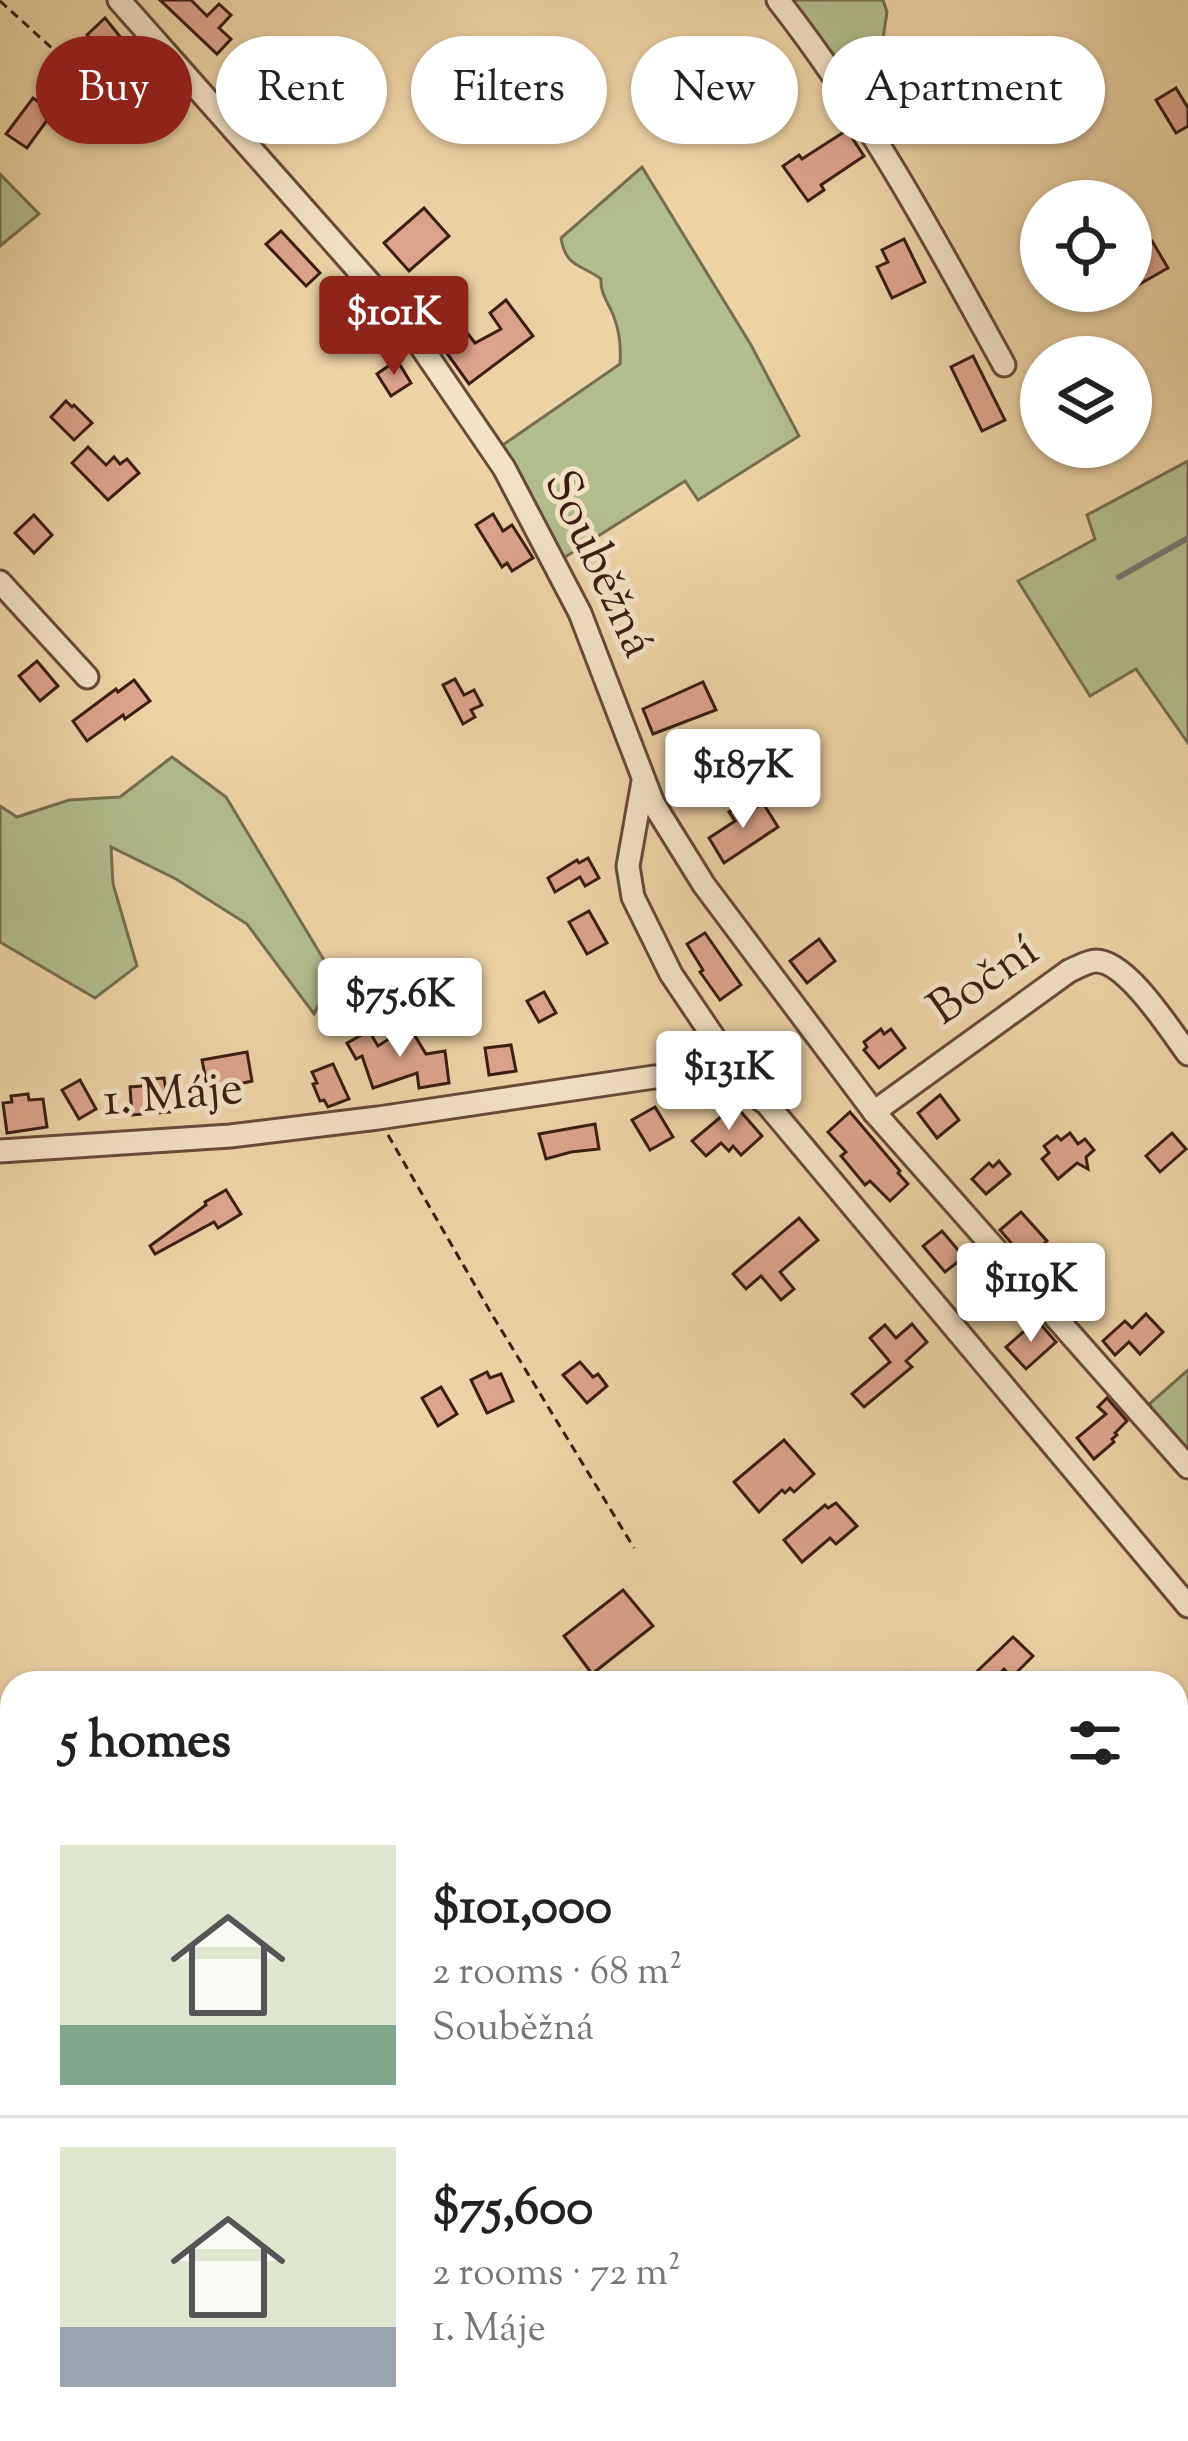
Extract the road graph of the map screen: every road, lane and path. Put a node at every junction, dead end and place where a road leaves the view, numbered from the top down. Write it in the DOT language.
graph roads {
  1 [pos="119,0"];
  2 [pos="778,0"];
  3 [pos="0,1"];
  4 [pos="38,36"];
  5 [pos="1004,365"];
  6 [pos="0,581"];
  7 [pos="87,677"];
  8 [pos="644,780"];
  9 [pos="1188,1054"];
  10 [pos="736,1082"];
  11 [pos="874,1112"];
  12 [pos="378,1118"];
  13 [pos="0,1151"];
  14 [pos="1188,1467"];
  15 [pos="634,1548"];
  16 [pos="1188,1606"];
  1 -- 8 [label="street, Souběžná"];
  2 -- 5 [label="street"];
  3 -- 4 [label="path"];
  6 -- 7 [label="street"];
  8 -- 10 [label="street"];
  8 -- 11 [label="street, Souběžná"];
  9 -- 11 [label="street, Boční"];
  10 -- 12 [label="street, 1. Máje"];
  10 -- 16 [label="street"];
  11 -- 14 [label="street, Souběžná"];
  12 -- 13 [label="street, 1. Máje"];
  12 -- 15 [label="path"];
}
